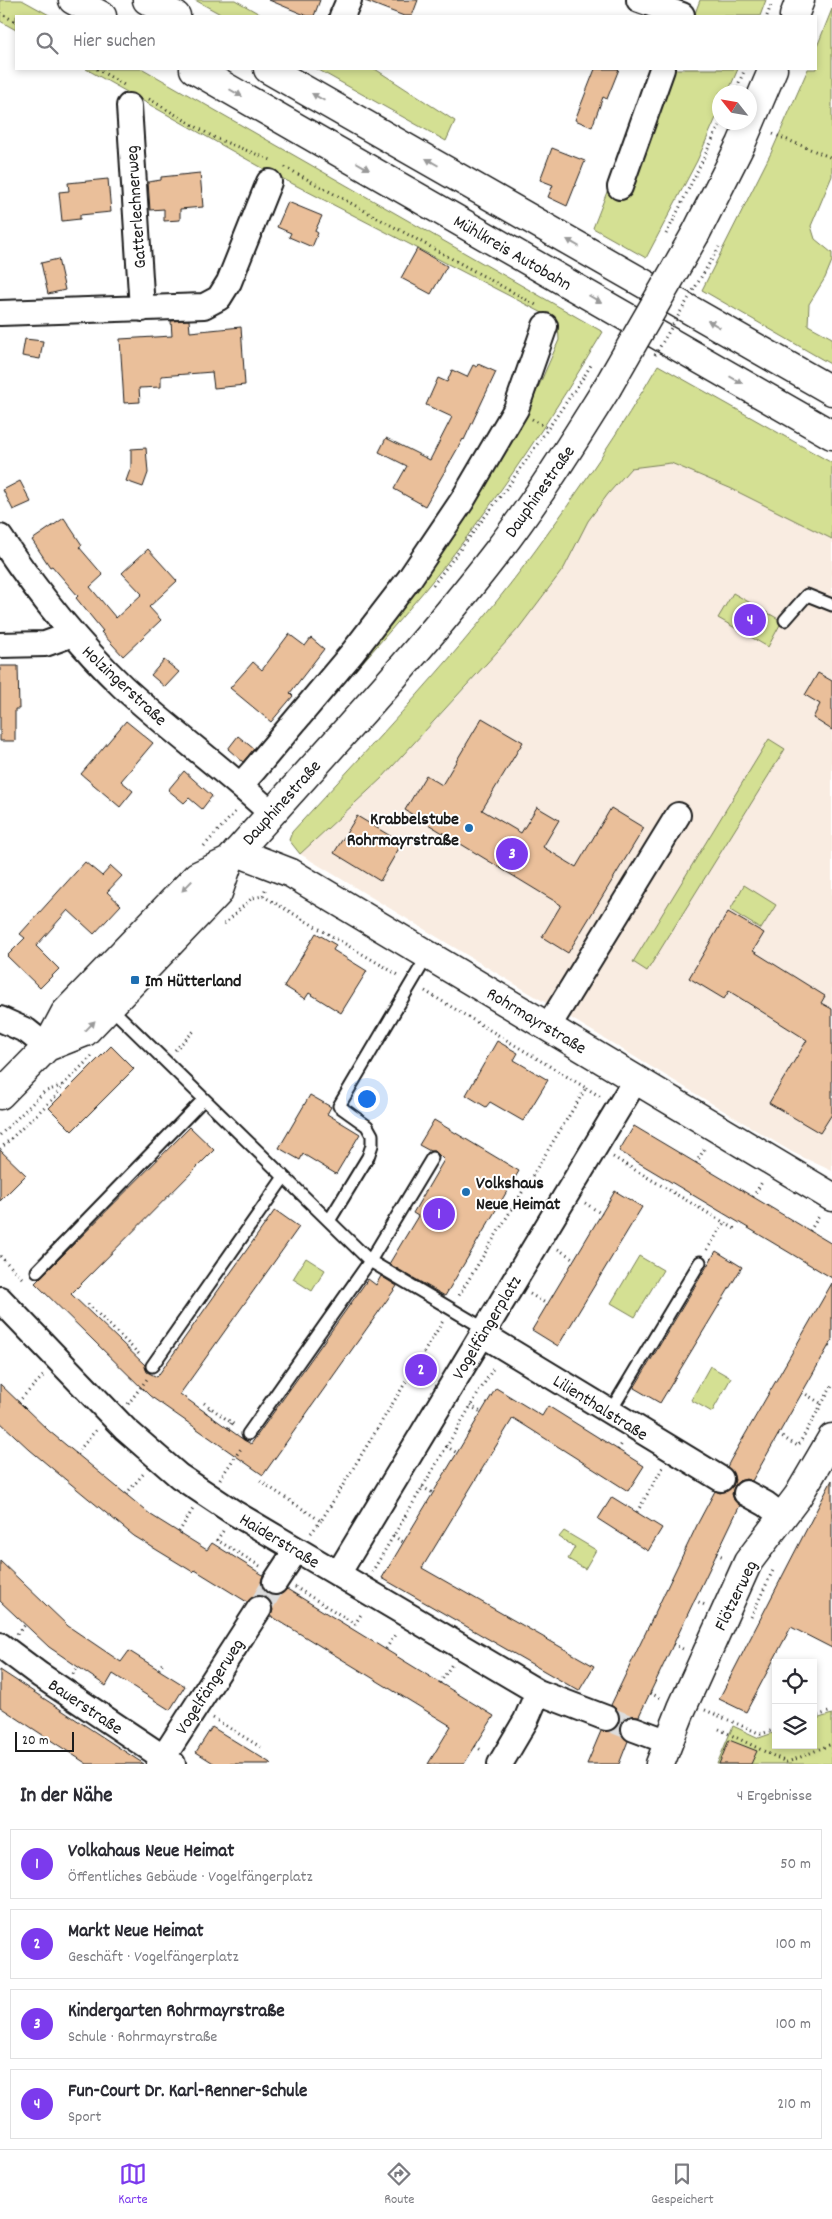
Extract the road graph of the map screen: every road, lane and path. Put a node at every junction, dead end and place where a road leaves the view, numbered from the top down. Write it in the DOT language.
graph roads {
  1 [pos="73,0"];
  2 [pos="147,0"];
  3 [pos="349,0"];
  4 [pos="639,0"];
  5 [pos="773,0"];
  6 [pos="800,0"];
  7 [pos="683,10"];
  8 [pos="0,13"];
  9 [pos="100,15"];
  10 [pos="174,15"];
  11 [pos="342,15"];
  12 [pos="767,15"];
  13 [pos="794,15"];
  14 [pos="15,21"];
  15 [pos="98,70"];
  16 [pos="196,70"];
  17 [pos="270,70"];
  18 [pos="662,70"];
  19 [pos="745,70"];
  20 [pos="773,70"];
  21 [pos="738,85"];
  22 [pos="132,95"];
  23 [pos="718,130"];
  24 [pos="772,134"];
  25 [pos="832,158"];
  26 [pos="269,182"];
  27 [pos="620,187"];
  28 [pos="685,227"];
  29 [pos="719,247"];
  30 [pos="142,308"];
  31 [pos="0,314"];
  32 [pos="545,326"];
  33 [pos="651,362"];
  34 [pos="596,382"];
  35 [pos="832,391"];
  36 [pos="536,422"];
  37 [pos="832,435"];
  38 [pos="0,537"];
  39 [pos="832,606"];
  40 [pos="785,620"];
  41 [pos="73,634"];
  42 [pos="0,645"];
  43 [pos="239,783"];
  44 [pos="271,813"];
  45 [pos="678,815"];
  46 [pos="233,856"];
  47 [pos="263,896"];
  48 [pos="428,955"];
  49 [pos="411,983"];
  50 [pos="109,1006"];
  51 [pos="0,1019"];
  52 [pos="548,1027"];
  53 [pos="196,1029"];
  54 [pos="47,1047"];
  55 [pos="164,1061"];
  56 [pos="636,1079"];
  57 [pos="0,1095"];
  58 [pos="204,1099"];
  59 [pos="0,1134"];
  60 [pos="715,1148"];
  61 [pos="0,1150"];
  62 [pos="610,1155"];
  63 [pos="432,1158"];
  64 [pos="696,1163"];
  65 [pos="284,1177"];
  66 [pos="765,1177"];
  67 [pos="753,1197"];
  68 [pos="582,1201"];
  69 [pos="827,1204"];
  70 [pos="602,1214"];
  71 [pos="329,1221"];
  72 [pos="724,1223"];
  73 [pos="735,1229"];
  74 [pos="810,1231"];
  75 [pos="554,1247"];
  76 [pos="0,1256"];
  77 [pos="574,1259"];
  78 [pos="370,1261"];
  79 [pos="700,1262"];
  80 [pos="37,1271"];
  81 [pos="24,1280"];
  82 [pos="527,1292"];
  83 [pos="0,1299"];
  84 [pos="88,1304"];
  85 [pos="547,1304"];
  86 [pos="451,1309"];
  87 [pos="484,1331"];
  88 [pos="500,1362"];
  89 [pos="152,1366"];
  90 [pos="47,1372"];
  91 [pos="802,1392"];
  92 [pos="18,1402"];
  93 [pos="204,1403"];
  94 [pos="822,1404"];
  95 [pos="470,1406"];
  96 [pos="210,1408"];
  97 [pos="481,1412"];
  98 [pos="610,1412"];
  99 [pos="206,1413"];
  100 [pos="108,1423"];
  101 [pos="231,1423"];
  102 [pos="228,1428"];
  103 [pos="248,1434"];
  104 [pos="778,1435"];
  105 [pos="832,1438"];
  106 [pos="446,1446"];
  107 [pos="798,1446"];
  108 [pos="457,1453"];
  109 [pos="76,1454"];
  110 [pos="668,1460"];
  111 [pos="147,1470"];
  112 [pos="720,1480"];
  113 [pos="260,1481"];
  114 [pos="422,1487"];
  115 [pos="433,1493"];
  116 [pos="746,1493"];
  117 [pos="126,1494"];
  118 [pos="201,1501"];
  119 [pos="637,1512"];
  120 [pos="783,1517"];
  121 [pos="179,1532"];
  122 [pos="393,1536"];
  123 [pos="403,1542"];
  124 [pos="296,1550"];
  125 [pos="777,1563"];
  126 [pos="338,1574"];
  127 [pos="369,1577"];
  128 [pos="282,1583"];
  129 [pos="259,1608"];
  130 [pos="364,1610"];
  131 [pos="748,1623"];
  132 [pos="398,1629"];
  133 [pos="0,1645"];
  134 [pos="386,1650"];
  135 [pos="164,1661"];
  136 [pos="454,1661"];
  137 [pos="159,1669"];
  138 [pos="440,1683"];
  139 [pos="538,1692"];
  140 [pos="700,1712"];
  141 [pos="832,1712"];
  142 [pos="210,1716"];
  143 [pos="817,1717"];
  144 [pos="606,1718"];
  145 [pos="634,1728"];
  146 [pos="720,1729"];
  147 [pos="772,1730"];
  148 [pos="832,1744"];
  149 [pos="262,1748"];
  150 [pos="664,1753"];
  151 [pos="165,1762"];
  152 [pos="500,1764"];
  1 -- 9 [label="main road"];
  2 -- 10 [label="main road"];
  3 -- 11 [label="street"];
  4 -- 7 [label="street"];
  5 -- 12 [label="path"];
  6 -- 13 [label="main road"];
  8 -- 14 [label="path"];
  15 -- 22 [label="path"];
  16 -- 37 [label="main road, Mühlkreis Autobahn, one-way"];
  35 -- 17 [label="main road, one-way"];
  18 -- 27 [label="street"];
  19 -- 21 [label="path"];
  20 -- 28 [label="main road, Dauphinestraße"];
  22 -- 30 [label="street, Gatterlechnerweg"];
  22 -- 32 [label="path"];
  23 -- 28 [label="path"];
  24 -- 25 [label="path"];
  26 -- 30 [label="street"];
  28 -- 34 [label="main road, Dauphinestraße, bridge"];
  29 -- 33 [label="path, bridge"];
  30 -- 31 [label="street"];
  32 -- 43 [label="street"];
  34 -- 36 [label="path"];
  34 -- 44 [label="main road, Dauphinestraße"];
  38 -- 41 [label="street, Holzingerstraße"];
  39 -- 40 [label="lane"];
  41 -- 42 [label="street"];
  41 -- 43 [label="street, Holzingerstraße"];
  43 -- 44 [label="street, Holzingerstraße"];
  44 -- 46 [label="main road, Dauphinestraße"];
  45 -- 52 [label="street"];
  46 -- 48 [label="main road, Rohrmayrstraße"];
  46 -- 50 [label="main road, Dauphinestraße"];
  46 -- 54 [label="main road, Dauphinestraße, one-way"];
  47 -- 49 [label="path"];
  48 -- 49 [label="lane"];
  48 -- 52 [label="main road, Rohrmayrstraße"];
  49 -- 71 [label="lane"];
  49 -- 86 [label="path"];
  54 -- 50 [label="main road, Dauphinestraße, one-way"];
  50 -- 55 [label="lane"];
  51 -- 54 [label="street"];
  52 -- 56 [label="main road, Rohrmayrstraße"];
  53 -- 55 [label="path"];
  54 -- 57 [label="main road, Dauphinestraße"];
  55 -- 58 [label="lane"];
  56 -- 69 [label="main road, Rohrmayrstraße"];
  56 -- 87 [label="street, Vogelfängerplatz"];
  58 -- 65 [label="lane"];
  58 -- 80 [label="lane"];
  59 -- 61 [label="path"];
  60 -- 64 [label="path"];
  62 -- 72 [label="path"];
  63 -- 78 [label="lane"];
  65 -- 71 [label="lane"];
  65 -- 89 [label="lane"];
  66 -- 67 [label="path"];
  68 -- 70 [label="path"];
  69 -- 74 [label="path"];
  71 -- 78 [label="lane"];
  72 -- 73 [label="path"];
  72 -- 79 [label="path"];
  75 -- 77 [label="path"];
  76 -- 81 [label="path"];
  78 -- 86 [label="lane"];
  78 -- 103 [label="lane"];
  79 -- 98 [label="lane"];
  82 -- 85 [label="path"];
  83 -- 100 [label="street, Haiderstraße"];
  84 -- 89 [label="path"];
  86 -- 87 [label="lane"];
  86 -- 113 [label="path"];
  87 -- 98 [label="street, Lilienthalstraße"];
  87 -- 126 [label="street, Vogelfängerplatz"];
  88 -- 95 [label="path"];
  89 -- 100 [label="path"];
  90 -- 92 [label="path"];
  91 -- 94 [label="path"];
  93 -- 96 [label="path"];
  95 -- 97 [label="path"];
  95 -- 106 [label="path"];
  96 -- 99 [label="path"];
  96 -- 101 [label="path"];
  98 -- 112 [label="street, Lilienthalstraße"];
  100 -- 109 [label="path"];
  100 -- 118 [label="street, Haiderstraße"];
  101 -- 102 [label="path"];
  101 -- 103 [label="path"];
  103 -- 118 [label="path"];
  104 -- 107 [label="path"];
  105 -- 120 [label="main road, Flötzerweg"];
  106 -- 108 [label="path"];
  106 -- 114 [label="path"];
  110 -- 119 [label="path"];
  111 -- 117 [label="path"];
  114 -- 115 [label="path"];
  114 -- 122 [label="path"];
  116 -- 120 [label="street"];
  118 -- 121 [label="path"];
  118 -- 124 [label="street, Haiderstraße"];
  120 -- 150 [label="main road, Flötzerweg"];
  122 -- 123 [label="path"];
  122 -- 127 [label="path"];
  124 -- 126 [label="street, Haiderstraße"];
  124 -- 128 [label="street"];
  125 -- 131 [label="path"];
  126 -- 139 [label="street, Haiderstraße"];
  128 -- 130 [label="path"];
  129 -- 151 [label="street, Vogelfängerweg"];
  132 -- 134 [label="path"];
  133 -- 151 [label="street, Bauerstraße"];
  135 -- 137 [label="path"];
  136 -- 138 [label="path"];
  139 -- 144 [label="street, Haiderstraße"];
  139 -- 152 [label="street"];
  140 -- 147 [label="path"];
  141 -- 143 [label="path"];
  142 -- 149 [label="path"];
  145 -- 150 [label="street"];
  146 -- 148 [label="path"];
}
